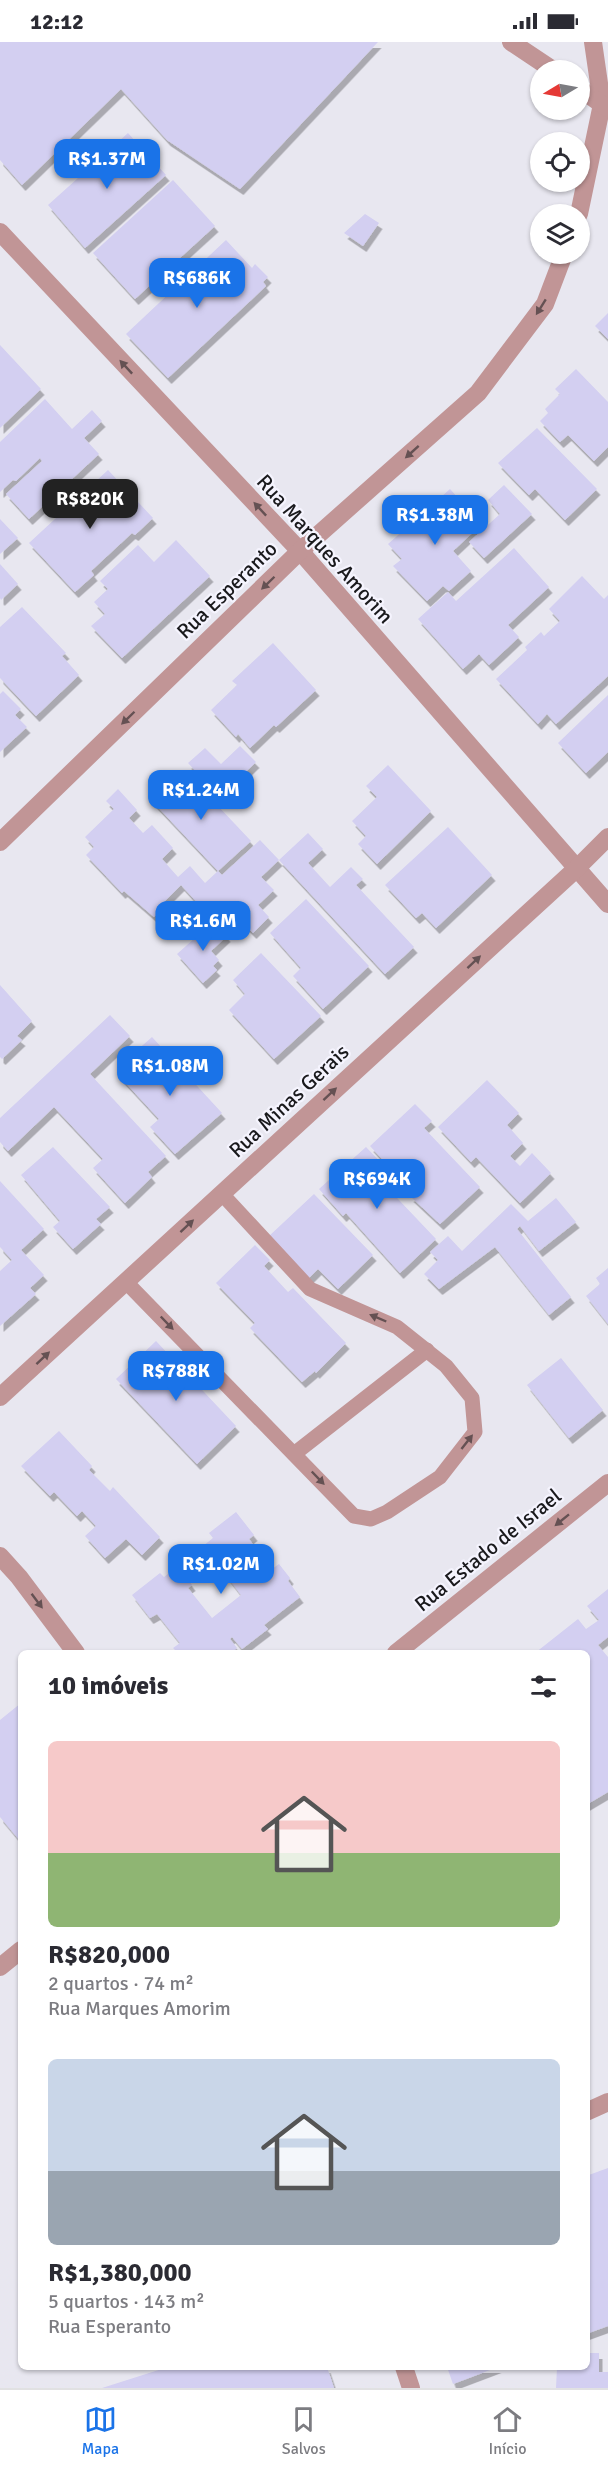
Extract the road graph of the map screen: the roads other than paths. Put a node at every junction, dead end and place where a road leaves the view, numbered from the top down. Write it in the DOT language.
graph roads {
  1 [pos="511,42"];
  2 [pos="593,42"];
  3 [pos="538,60"];
  4 [pos="590,96"];
  5 [pos="605,107"];
  6 [pos="581,204"];
  7 [pos="0,232"];
  8 [pos="560,264"];
  9 [pos="300,551"];
  10 [pos="608,837"];
  11 [pos="0,842"];
  12 [pos="576,869"];
  13 [pos="608,904"];
  14 [pos="222,1194"];
  15 [pos="126,1282"];
  16 [pos="427,1350"];
  17 [pos="0,1398"];
  18 [pos="294,1454"];
  19 [pos="608,1483"];
  20 [pos="0,1556"];
  21 [pos="74,1650"];
  22 [pos="400,1650"];
  23 [pos="18,1952"];
  24 [pos="0,1967"];
  25 [pos="608,2102"];
  26 [pos="590,2110"];
  27 [pos="405,2370"];
  28 [pos="411,2388"];
  1 -- 3 [label="street"];
  2 -- 5 [label="street"];
  4 -- 5 [label="street"];
  5 -- 6 [label="street"];
  9 -- 7 [label="street, Rua Marques Amorim, one-way"];
  8 -- 9 [label="street, Rua Esperanto, one-way"];
  9 -- 11 [label="street, Rua Esperanto, one-way"];
  9 -- 12 [label="street, Rua Marques Amorim"];
  10 -- 12 [label="street, Rua Minas Gerais"];
  12 -- 13 [label="street, Rua Marques Amorim"];
  14 -- 12 [label="street, Rua Minas Gerais, one-way"];
  15 -- 14 [label="street, Rua Minas Gerais, one-way"];
  16 -- 14 [label="lane, one-way"];
  17 -- 15 [label="street, Rua Minas Gerais, one-way"];
  15 -- 18 [label="lane, one-way"];
  16 -- 18 [label="lane"];
  18 -- 16 [label="lane, one-way"];
  19 -- 22 [label="street, Rua Estado de Israel, one-way"];
  20 -- 21 [label="street, one-way"];
  23 -- 24 [label="street"];
  25 -- 26 [label="street"];
  27 -- 28 [label="street"];
}
